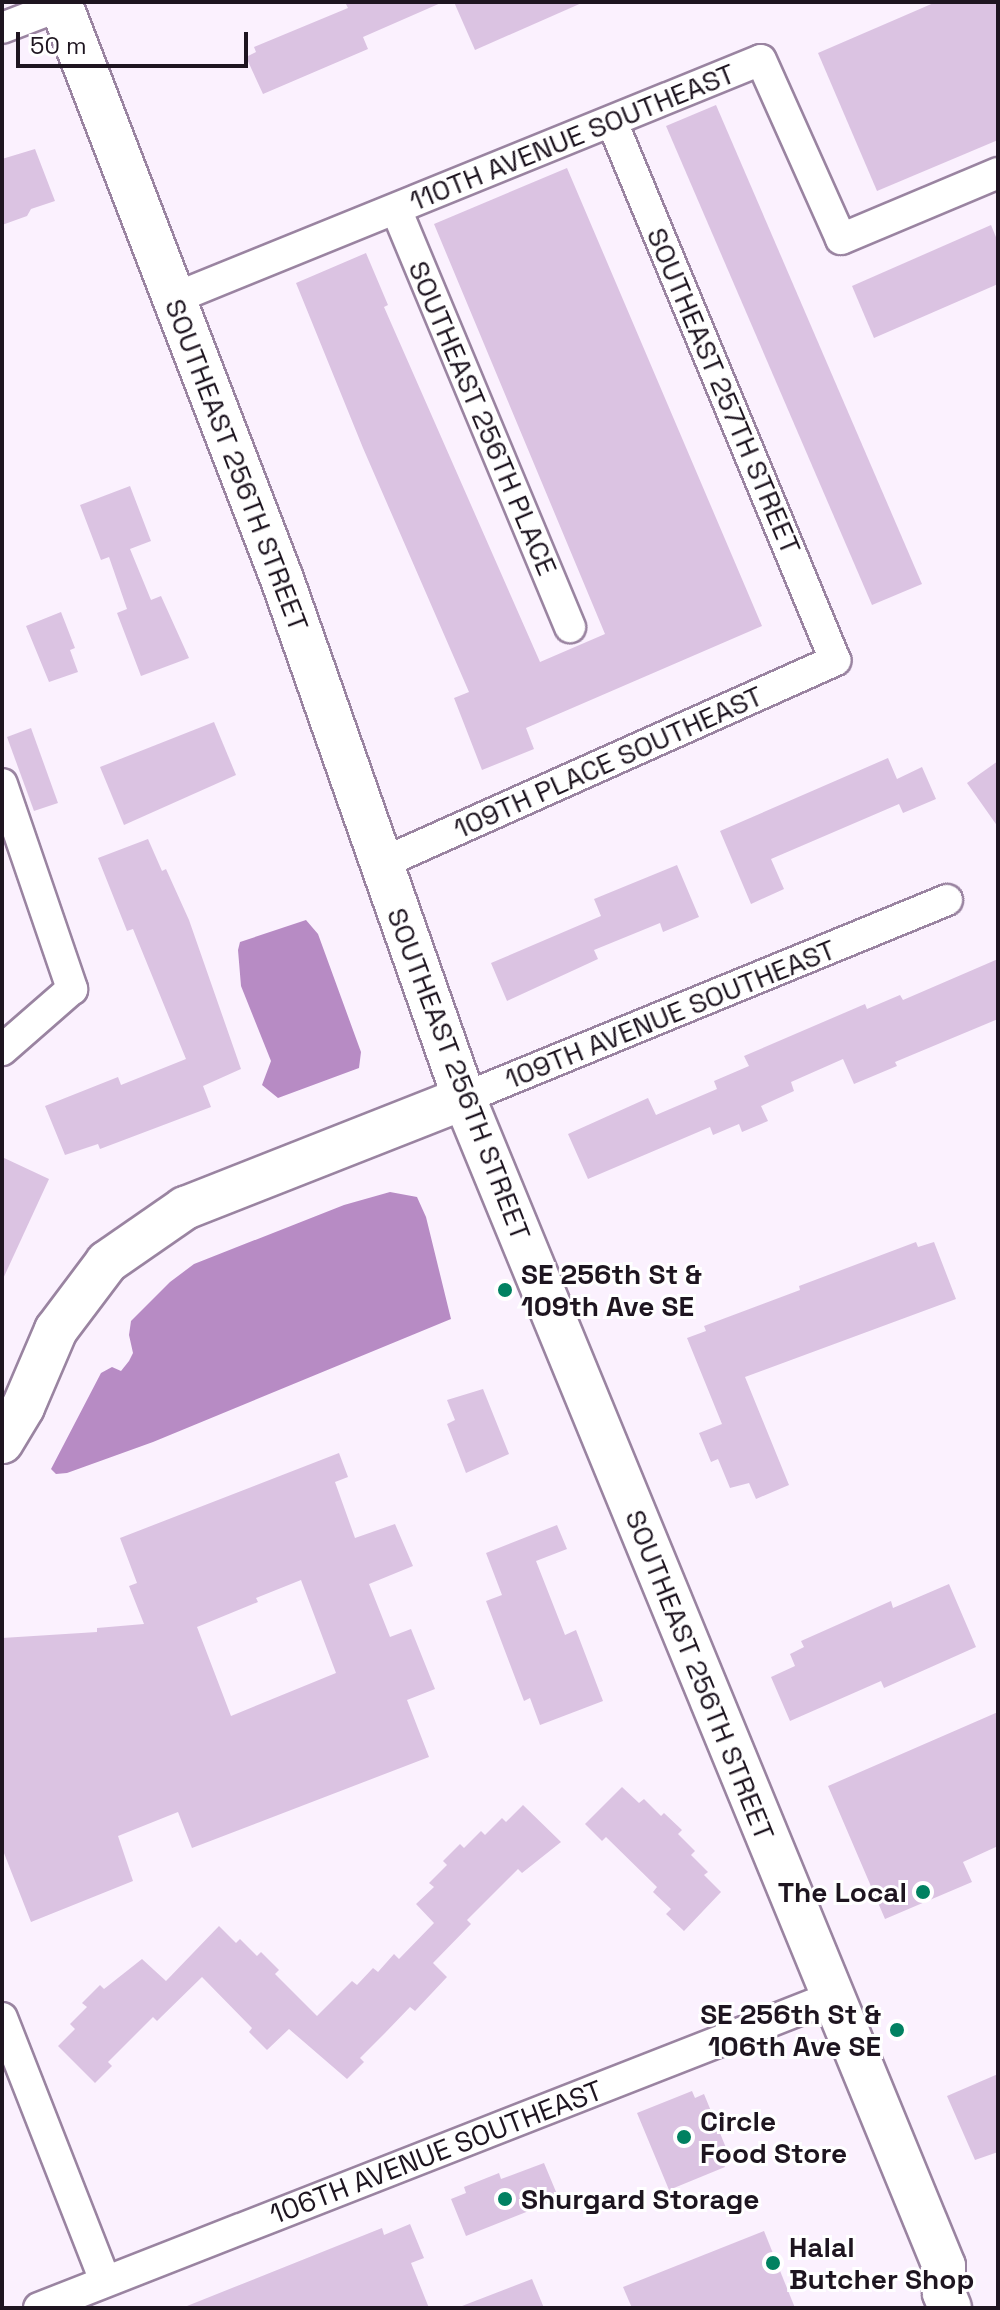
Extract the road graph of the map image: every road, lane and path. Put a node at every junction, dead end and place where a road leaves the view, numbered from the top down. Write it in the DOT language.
graph roads {
  1 [pos="61,4"];
  2 [pos="2,28"];
  3 [pos="612,122"];
  4 [pos="998,173"];
  5 [pos="396,209"];
  6 [pos="175,298"];
  7 [pos="570,627"];
  8 [pos="835,660"];
  9 [pos="2,784"];
  10 [pos="380,864"];
  11 [pos="947,900"];
  12 [pos="2,1050"];
  13 [pos="464,1098"];
  14 [pos="2,1442"];
  15 [pos="832,1997"];
  16 [pos="2,2018"];
  17 [pos="944,2266"];
  18 [pos="105,2281"];
  19 [pos="39,2308"];
  20 [pos="950,2308"];
  21 [pos="975,2308"];
  1 -- 2 [label="street"];
  1 -- 6 [label="main road, SOUTHEAST 256TH STREET"];
  3 -- 4 [label="street, 110TH AVENUE SOUTHEAST"];
  3 -- 5 [label="street, 110TH AVENUE SOUTHEAST"];
  3 -- 8 [label="street, SOUTHEAST 257TH STREET"];
  5 -- 6 [label="street, 110TH AVENUE SOUTHEAST"];
  5 -- 7 [label="street, SOUTHEAST 256TH PLACE"];
  6 -- 10 [label="main road, SOUTHEAST 256TH STREET"];
  8 -- 10 [label="street, 109TH PLACE SOUTHEAST"];
  9 -- 12 [label="street"];
  10 -- 13 [label="main road, SOUTHEAST 256TH STREET"];
  11 -- 13 [label="street, 109TH AVENUE SOUTHEAST"];
  13 -- 14 [label="main road, 109TH AVENUE SOUTHEAST"];
  13 -- 15 [label="main road, SOUTHEAST 256TH STREET"];
  15 -- 17 [label="main road, SOUTHEAST 256TH STREET"];
  15 -- 18 [label="street, 106TH AVENUE SOUTHEAST"];
  16 -- 18 [label="street"];
  17 -- 20 [label="main road, SOUTHEAST 256TH STREET"];
  17 -- 21 [label="main road, SOUTHEAST 256TH STREET"];
  18 -- 19 [label="street, 106TH AVENUE SOUTHEAST"];
}
